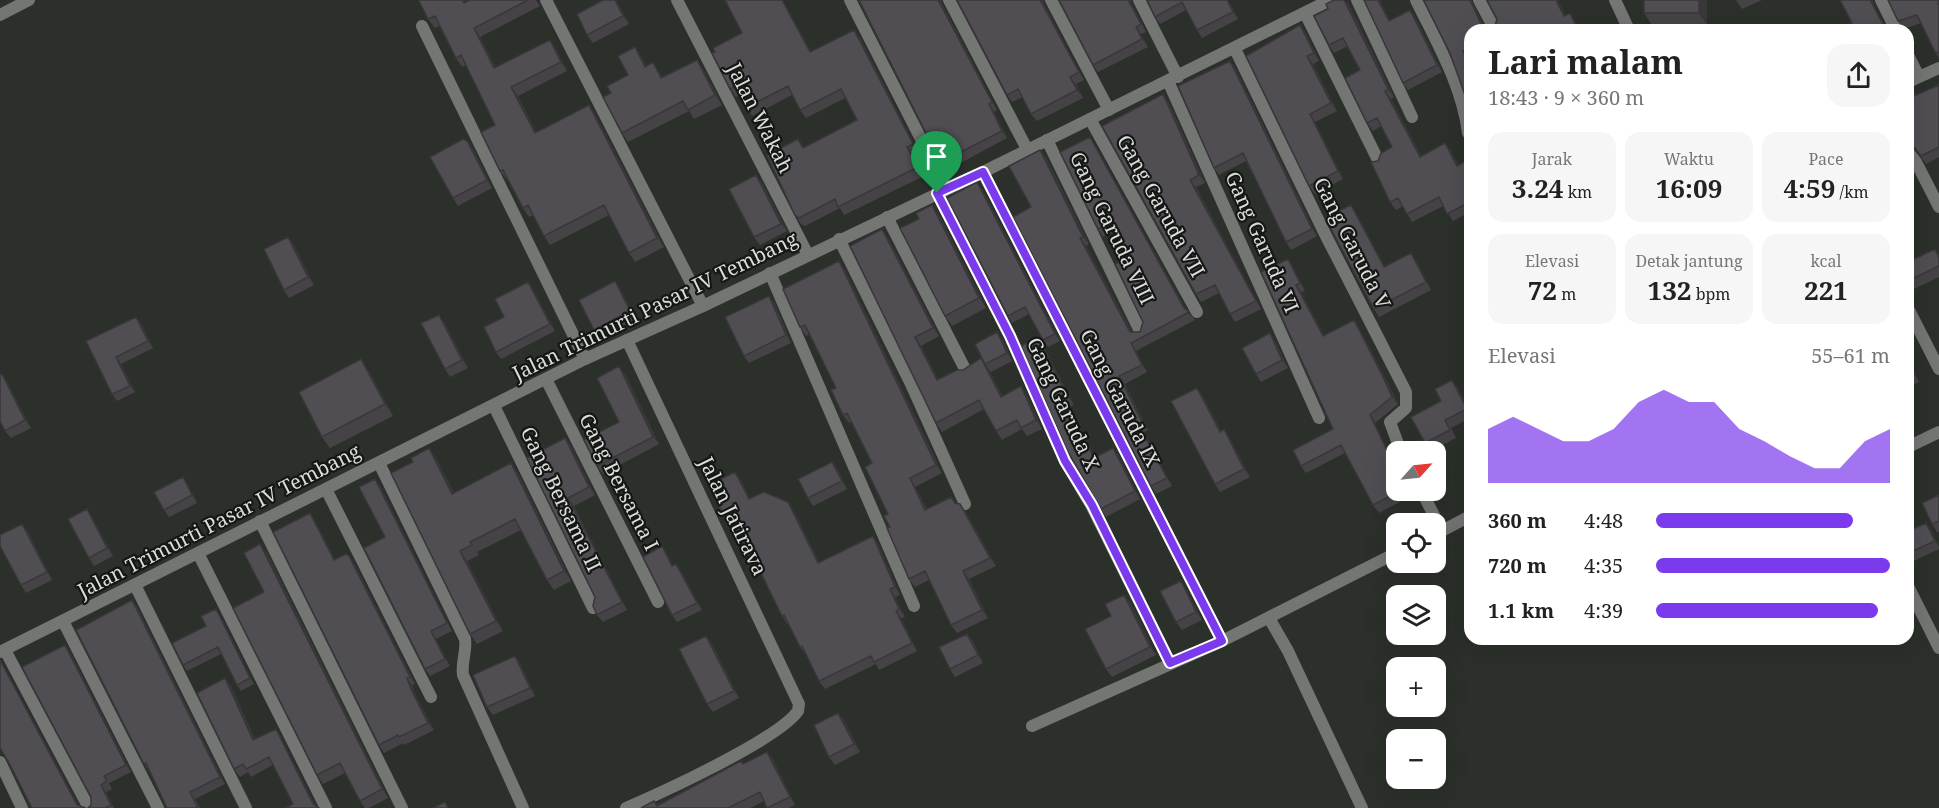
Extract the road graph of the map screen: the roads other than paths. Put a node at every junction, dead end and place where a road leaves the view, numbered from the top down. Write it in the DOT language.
graph roads {
  1 [pos="29,0"];
  2 [pos="546,0"];
  3 [pos="677,0"];
  4 [pos="850,0"];
  5 [pos="949,0"];
  6 [pos="1051,0"];
  7 [pos="1139,0"];
  8 [pos="1357,0"];
  9 [pos="1416,0"];
  10 [pos="1479,0"];
  11 [pos="1615,0"];
  12 [pos="1881,0"];
  13 [pos="1326,1"];
  14 [pos="1305,13"];
  15 [pos="0,15"];
  16 [pos="1491,24"];
  17 [pos="1626,24"];
  18 [pos="1893,24"];
  19 [pos="422,26"];
  20 [pos="1235,49"];
  21 [pos="1939,68"];
  22 [pos="1173,79"];
  23 [pos="1914,79"];
  24 [pos="1464,109"];
  25 [pos="1109,110"];
  26 [pos="1412,117"];
  27 [pos="1090,119"];
  28 [pos="1047,140"];
  29 [pos="1027,149"];
  30 [pos="1914,160"];
  31 [pos="1379,162"];
  32 [pos="983,172"];
  33 [pos="942,191"];
  34 [pos="1939,207"];
  35 [pos="887,217"];
  36 [pos="839,239"];
  37 [pos="808,255"];
  38 [pos="770,273"];
  39 [pos="703,306"];
  40 [pos="1197,312"];
  41 [pos="1914,320"];
  42 [pos="1141,333"];
  43 [pos="627,340"];
  44 [pos="585,359"];
  45 [pos="1939,369"];
  46 [pos="966,371"];
  47 [pos="546,379"];
  48 [pos="494,406"];
  49 [pos="1319,418"];
  50 [pos="1939,432"];
  51 [pos="1397,441"];
  52 [pos="1914,444"];
  53 [pos="379,463"];
  54 [pos="327,489"];
  55 [pos="965,504"];
  56 [pos="1464,519"];
  57 [pos="260,522"];
  58 [pos="1446,529"];
  59 [pos="198,553"];
  60 [pos="1386,558"];
  61 [pos="135,585"];
  62 [pos="1914,598"];
  63 [pos="658,602"];
  64 [pos="914,606"];
  65 [pos="593,608"];
  66 [pos="1269,618"];
  67 [pos="63,621"];
  68 [pos="1222,641"];
  69 [pos="1939,648"];
  70 [pos="3,651"];
  71 [pos="1170,663"];
  72 [pos="431,697"];
  73 [pos="1032,726"];
  74 [pos="0,762"];
  75 [pos="22,808"];
  76 [pos="89,808"];
  77 [pos="158,808"];
  78 [pos="246,808"];
  79 [pos="326,808"];
  80 [pos="402,808"];
  81 [pos="523,808"];
  82 [pos="626,808"];
  83 [pos="1362,808"];
  1 -- 15 [label="street"];
  2 -- 39 [label="street"];
  3 -- 37 [label="street, Jalan Wakah"];
  4 -- 33 [label="street, Gang Garuda X"];
  5 -- 29 [label="street"];
  6 -- 25 [label="street"];
  7 -- 22 [label="street, Gang Garuda VI"];
  8 -- 26 [label="street"];
  9 -- 24 [label="street"];
  10 -- 16 [label="street"];
  11 -- 17 [label="street"];
  12 -- 18 [label="street"];
  13 -- 14 [label="street, Jalan Trimurti Pasar IV Tembang"];
  14 -- 20 [label="street, Jalan Trimurti Pasar IV Tembang"];
  14 -- 31 [label="street"];
  19 -- 44 [label="street"];
  20 -- 22 [label="street, Jalan Trimurti Pasar IV Tembang"];
  20 -- 51 [label="street, Gang Garuda V"];
  21 -- 23 [label="street"];
  22 -- 25 [label="street, Jalan Trimurti Pasar IV Tembang"];
  22 -- 49 [label="street, Gang Garuda VI"];
  25 -- 27 [label="street, Jalan Trimurti Pasar IV Tembang"];
  27 -- 28 [label="street, Jalan Trimurti Pasar IV Tembang"];
  27 -- 40 [label="street, Gang Garuda VII"];
  28 -- 29 [label="street, Jalan Trimurti Pasar IV Tembang"];
  28 -- 42 [label="street, Gang Garuda VIII"];
  29 -- 32 [label="street, Jalan Trimurti Pasar IV Tembang"];
  30 -- 34 [label="street"];
  32 -- 33 [label="street, Jalan Trimurti Pasar IV Tembang"];
  32 -- 68 [label="street, Gang Garuda IX"];
  33 -- 35 [label="street, Jalan Trimurti Pasar IV Tembang"];
  33 -- 71 [label="street, Gang Garuda X"];
  35 -- 36 [label="street, Jalan Trimurti Pasar IV Tembang"];
  35 -- 46 [label="street"];
  36 -- 37 [label="street, Jalan Trimurti Pasar IV Tembang"];
  36 -- 55 [label="street"];
  37 -- 38 [label="street, Jalan Trimurti Pasar IV Tembang"];
  38 -- 39 [label="street, Jalan Trimurti Pasar IV Tembang"];
  38 -- 64 [label="street"];
  39 -- 43 [label="street, Jalan Trimurti Pasar IV Tembang"];
  41 -- 45 [label="street"];
  43 -- 44 [label="street, Jalan Trimurti Pasar IV Tembang"];
  43 -- 82 [label="street, Jalan Jatirava"];
  44 -- 47 [label="street, Jalan Trimurti Pasar IV Tembang"];
  47 -- 48 [label="street, Jalan Trimurti Pasar IV Tembang"];
  47 -- 63 [label="street, Gang Bersama I"];
  48 -- 53 [label="street, Jalan Trimurti Pasar IV Tembang"];
  48 -- 65 [label="street, Gang Bersama II"];
  50 -- 52 [label="street"];
  53 -- 54 [label="street, Jalan Trimurti Pasar IV Tembang"];
  53 -- 81 [label="street"];
  54 -- 57 [label="street, Jalan Trimurti Pasar IV Tembang"];
  54 -- 72 [label="street"];
  56 -- 58 [label="street"];
  57 -- 59 [label="street, Jalan Trimurti Pasar IV Tembang"];
  57 -- 80 [label="street"];
  59 -- 61 [label="street, Jalan Trimurti Pasar IV Tembang"];
  59 -- 79 [label="street"];
  60 -- 66 [label="street"];
  61 -- 67 [label="street, Jalan Trimurti Pasar IV Tembang"];
  61 -- 78 [label="street"];
  62 -- 69 [label="street"];
  66 -- 68 [label="street"];
  66 -- 83 [label="street"];
  67 -- 70 [label="street, Jalan Trimurti Pasar IV Tembang"];
  67 -- 77 [label="street"];
  68 -- 71 [label="street"];
  70 -- 76 [label="street"];
  71 -- 73 [label="street"];
  74 -- 75 [label="street"];
}
